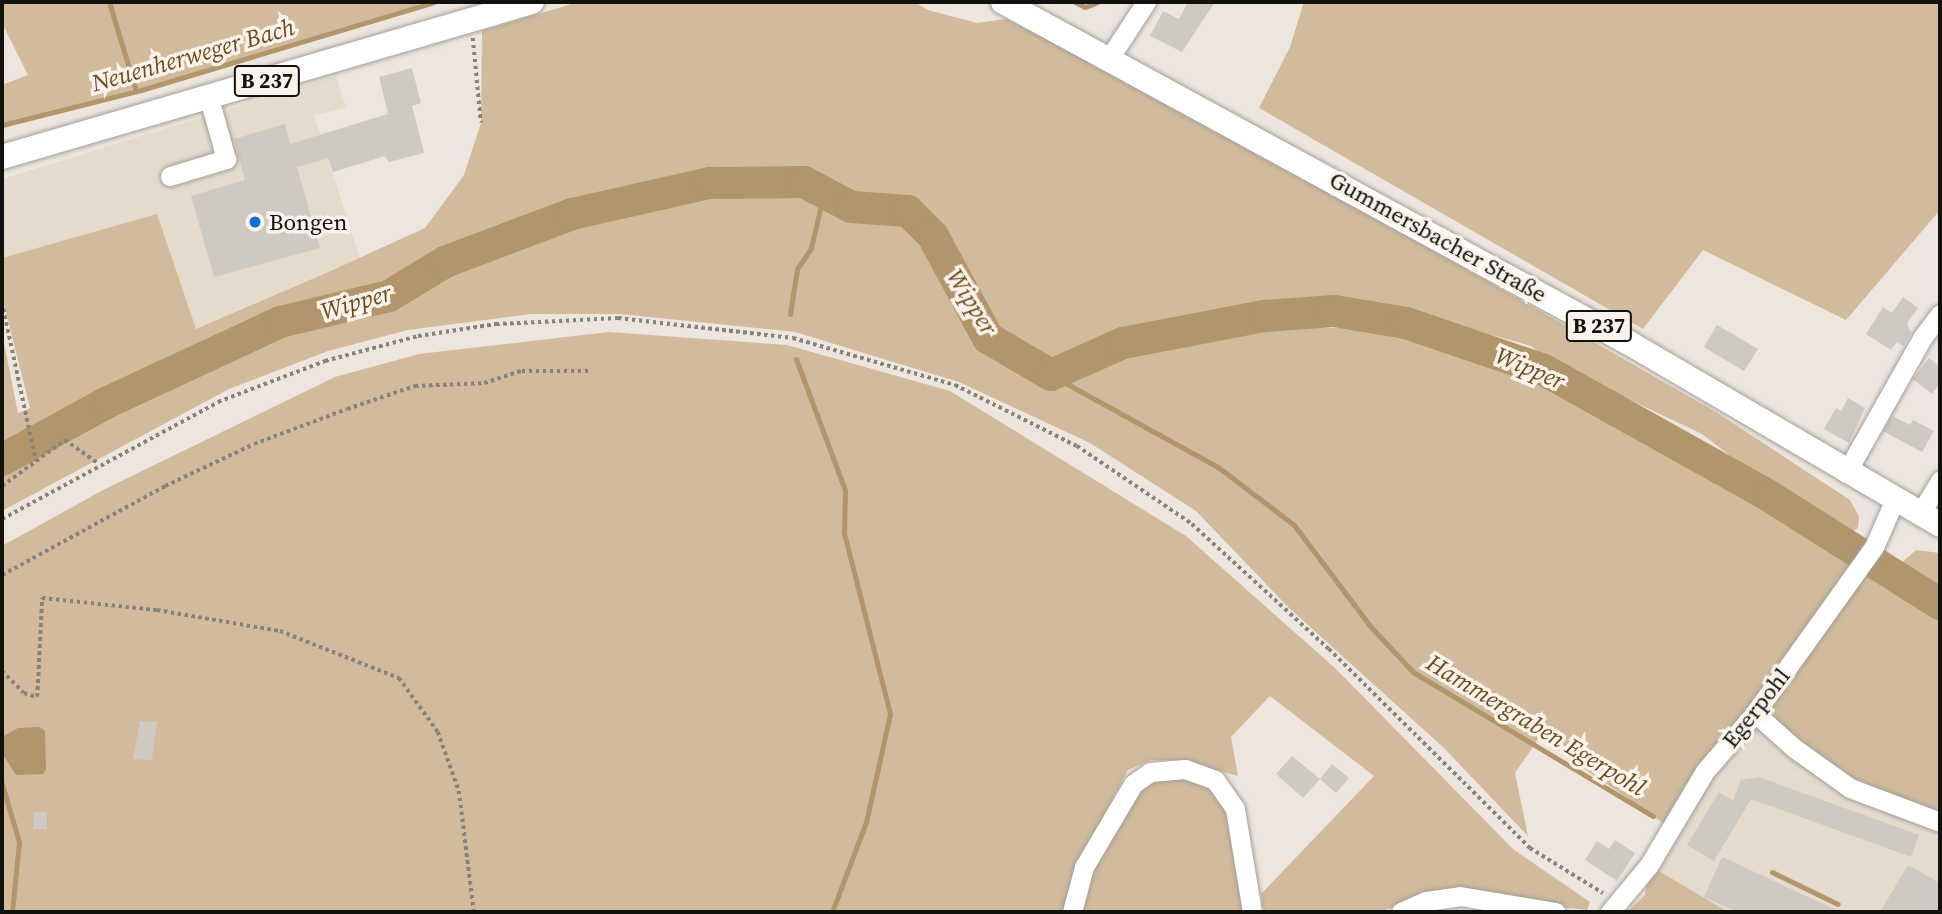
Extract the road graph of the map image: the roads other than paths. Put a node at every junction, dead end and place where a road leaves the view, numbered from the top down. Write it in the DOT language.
graph roads {
  1 [pos="532,2"];
  2 [pos="1003,2"];
  3 [pos="1146,2"];
  4 [pos="1110,57"];
  5 [pos="209,98"];
  6 [pos="2,157"];
  7 [pos="170,176"];
  8 [pos="1940,314"];
  9 [pos="1846,473"];
  10 [pos="1940,481"];
  11 [pos="1895,499"];
  12 [pos="1930,519"];
  13 [pos="1755,713"];
  14 [pos="1940,822"];
  15 [pos="1614,907"];
  16 [pos="1072,912"];
  17 [pos="1252,912"];
  18 [pos="1401,912"];
  19 [pos="1556,912"];
  1 -- 5 [label="main road, B 237"];
  2 -- 4 [label="main road, Gummersbacher Straße / B 237"];
  3 -- 4 [label="street"];
  4 -- 9 [label="main road, Gummersbacher Straße / B 237"];
  5 -- 6 [label="main road, B 237"];
  5 -- 7 [label="street"];
  8 -- 9 [label="street"];
  9 -- 11 [label="main road, Gummersbacher Straße / B 237"];
  10 -- 12 [label="street"];
  11 -- 12 [label="main road, Gummersbacher Straße / B 237"];
  11 -- 13 [label="street, Egerpohl"];
  13 -- 14 [label="street"];
  13 -- 15 [label="street, Egerpohl"];
  16 -- 17 [label="street"];
  18 -- 19 [label="street"];
}
